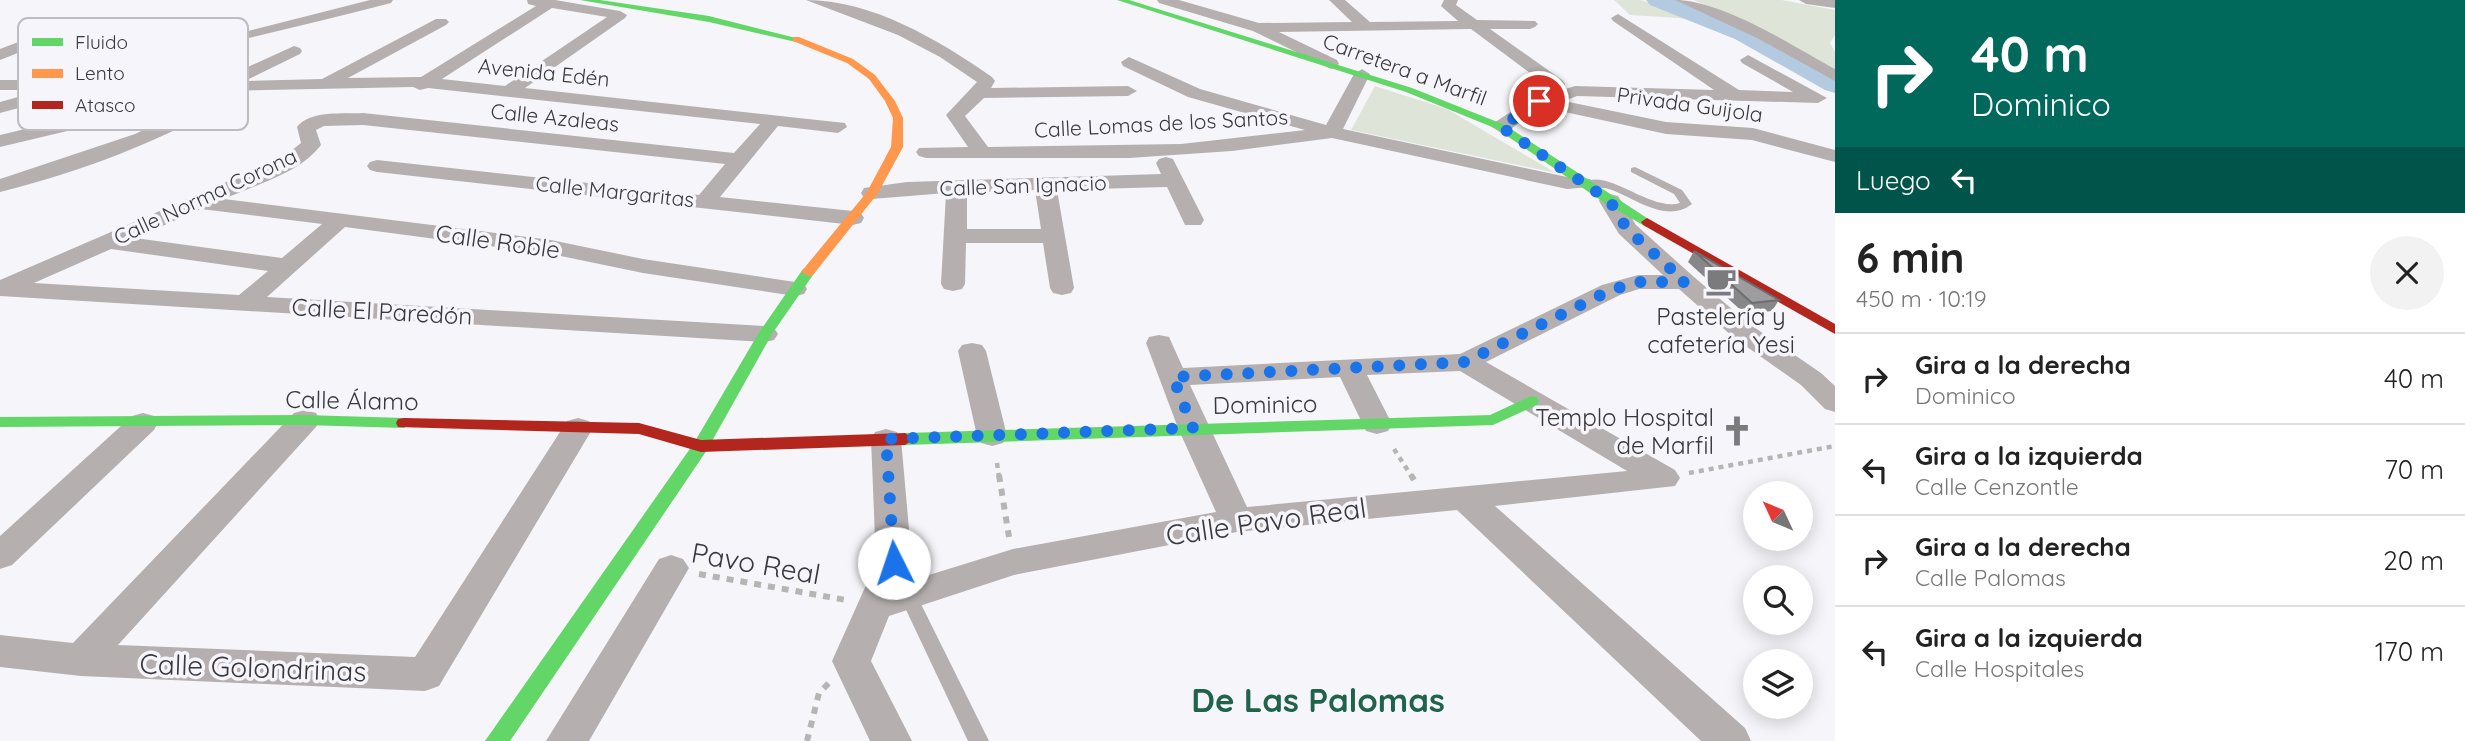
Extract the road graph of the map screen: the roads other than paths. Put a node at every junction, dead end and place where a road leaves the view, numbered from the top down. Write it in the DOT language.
graph roads {
  1 [pos="386,0"];
  2 [pos="530,0"];
  3 [pos="584,0"];
  4 [pos="813,0"];
  5 [pos="1121,0"];
  6 [pos="1336,0"];
  7 [pos="1451,0"];
  8 [pos="1682,0"];
  9 [pos="1806,0"];
  10 [pos="550,4"];
  11 [pos="1835,4"];
  12 [pos="1166,7"];
  13 [pos="1618,18"];
  14 [pos="441,22"];
  15 [pos="1473,24"];
  16 [pos="1530,24"];
  17 [pos="1367,27"];
  18 [pos="1258,28"];
  19 [pos="248,35"];
  20 [pos="18,48"];
  21 [pos="294,51"];
  22 [pos="0,55"];
  23 [pos="1748,60"];
  24 [pos="1129,62"];
  25 [pos="1331,64"];
  26 [pos="1362,74"];
  27 [pos="1835,76"];
  28 [pos="248,77"];
  29 [pos="424,82"];
  30 [pos="0,85"];
  31 [pos="18,85"];
  32 [pos="248,85"];
  33 [pos="324,85"];
  34 [pos="510,90"];
  35 [pos="1128,91"];
  36 [pos="979,93"];
  37 [pos="1734,95"];
  38 [pos="1542,102"];
  39 [pos="18,103"];
  40 [pos="0,108"];
  41 [pos="363,119"];
  42 [pos="773,120"];
  43 [pos="838,127"];
  44 [pos="1501,127"];
  45 [pos="47,130"];
  46 [pos="157,130"];
  47 [pos="1332,132"];
  48 [pos="0,141"];
  49 [pos="1158,150"];
  50 [pos="926,152"];
  51 [pos="982,153"];
  52 [pos="1835,156"];
  53 [pos="741,160"];
  54 [pos="377,166"];
  55 [pos="1635,170"];
  56 [pos="1175,180"];
  57 [pos="1583,183"];
  58 [pos="1045,184"];
  59 [pos="0,186"];
  60 [pos="957,187"];
  61 [pos="872,193"];
  62 [pos="706,200"];
  63 [pos="1610,201"];
  64 [pos="200,202"];
  65 [pos="853,218"];
  66 [pos="340,220"];
  67 [pos="1193,220"];
  68 [pos="953,236"];
  69 [pos="1054,236"];
  70 [pos="107,241"];
  71 [pos="287,266"];
  72 [pos="1685,282"];
  73 [pos="953,284"];
  74 [pos="1062,288"];
  75 [pos="0,289"];
  76 [pos="795,289"];
  77 [pos="245,303"];
  78 [pos="1835,330"];
  79 [pos="765,334"];
  80 [pos="1159,343"];
  81 [pos="972,351"];
  82 [pos="1465,362"];
  83 [pos="1349,367"];
  84 [pos="1173,377"];
  85 [pos="1531,401"];
  86 [pos="1835,403"];
  87 [pos="306,421"];
  88 [pos="0,422"];
  89 [pos="143,423"];
  90 [pos="1377,424"];
  91 [pos="578,428"];
  92 [pos="1193,428"];
  93 [pos="992,436"];
  94 [pos="886,439"];
  95 [pos="701,446"];
  96 [pos="1465,498"];
  97 [pos="1237,520"];
  98 [pos="0,556"];
  99 [pos="671,568"];
  100 [pos="892,601"];
  101 [pos="0,651"];
  102 [pos="81,660"];
  103 [pos="497,741"];
  104 [pos="567,741"];
  105 [pos="891,741"];
  106 [pos="979,741"];
  107 [pos="1730,741"];
  1 -- 19 [label="street"];
  2 -- 10 [label="street"];
  3 -- 61 [label="street"];
  4 -- 36 [label="street"];
  5 -- 12 [label="street, Carretera a Marfil"];
  6 -- 17 [label="street"];
  7 -- 15 [label="street"];
  8 -- 27 [label="street"];
  9 -- 11 [label="street"];
  10 -- 29 [label="street, Calle Norma Corona"];
  10 -- 34 [label="street"];
  12 -- 18 [label="street"];
  12 -- 25 [label="street, Carretera a Marfil"];
  13 -- 37 [label="street"];
  14 -- 33 [label="street"];
  15 -- 16 [label="street"];
  15 -- 17 [label="street"];
  15 -- 38 [label="street"];
  17 -- 18 [label="street"];
  18 -- 25 [label="street"];
  20 -- 22 [label="street"];
  21 -- 28 [label="street"];
  23 -- 37 [label="street"];
  24 -- 47 [label="street"];
  25 -- 26 [label="street, Carretera a Marfil"];
  26 -- 44 [label="street, Carretera a Marfil"];
  26 -- 47 [label="street"];
  29 -- 33 [label="street, Avenida Edén"];
  29 -- 34 [label="street, Avenida Edén"];
  29 -- 41 [label="street, Calle Norma Corona"];
  30 -- 31 [label="street"];
  32 -- 33 [label="street, Avenida Edén"];
  34 -- 42 [label="street, Avenida Edén"];
  35 -- 36 [label="street"];
  36 -- 51 [label="street"];
  37 -- 38 [label="street"];
  38 -- 44 [label="street"];
  38 -- 52 [label="street, Privada Guijola"];
  39 -- 40 [label="street"];
  41 -- 53 [label="street, Calle Azaleas"];
  41 -- 64 [label="street, Calle Norma Corona"];
  42 -- 43 [label="street, Avenida Edén"];
  42 -- 53 [label="street"];
  44 -- 57 [label="street, Carretera a Marfil"];
  45 -- 48 [label="street"];
  46 -- 59 [label="street"];
  47 -- 49 [label="street, Calle Lomas de los Santos"];
  47 -- 57 [label="street"];
  49 -- 51 [label="street, Calle Lomas de los Santos"];
  49 -- 56 [label="street"];
  50 -- 51 [label="street, Calle Lomas de los Santos"];
  53 -- 62 [label="street"];
  54 -- 62 [label="street, Calle Margaritas"];
  55 -- 57 [label="lane"];
  56 -- 58 [label="street, Calle San Ignacio"];
  56 -- 67 [label="street"];
  57 -- 63 [label="street, Carretera a Marfil"];
  58 -- 60 [label="street, Calle San Ignacio"];
  58 -- 69 [label="street"];
  60 -- 61 [label="street, Calle San Ignacio"];
  60 -- 68 [label="street"];
  61 -- 65 [label="street"];
  62 -- 65 [label="street, Calle Margaritas"];
  63 -- 72 [label="street"];
  63 -- 78 [label="street, Carretera a Marfil"];
  64 -- 66 [label="street, Calle Roble"];
  64 -- 70 [label="street, Calle Norma Corona"];
  65 -- 76 [label="street"];
  66 -- 71 [label="street"];
  66 -- 76 [label="street, Calle Roble"];
  68 -- 69 [label="street"];
  68 -- 73 [label="street"];
  69 -- 74 [label="street"];
  70 -- 71 [label="street"];
  70 -- 75 [label="street, Calle Norma Corona"];
  71 -- 77 [label="street"];
  72 -- 82 [label="street"];
  72 -- 86 [label="street"];
  75 -- 77 [label="street, Calle El Paredón"];
  76 -- 79 [label="street"];
  77 -- 79 [label="street, Calle El Paredón"];
  79 -- 95 [label="street"];
  80 -- 84 [label="street"];
  81 -- 93 [label="street"];
  82 -- 83 [label="street"];
  82 -- 85 [label="street"];
  83 -- 84 [label="street"];
  83 -- 90 [label="street"];
  84 -- 92 [label="street"];
  85 -- 90 [label="street, Dominico"];
  85 -- 96 [label="street, Calle Pavo Real"];
  87 -- 89 [label="street, Calle Álamo"];
  87 -- 91 [label="street, Calle Álamo"];
  87 -- 102 [label="street, Calle Golondrinas"];
  88 -- 89 [label="street, Calle Álamo"];
  89 -- 98 [label="street"];
  90 -- 92 [label="street, Dominico"];
  91 -- 95 [label="street, Calle Álamo"];
  91 -- 102 [label="street, Calle Golondrinas"];
  92 -- 93 [label="street, Dominico"];
  92 -- 97 [label="street"];
  93 -- 94 [label="street, Dominico"];
  94 -- 95 [label="street, Dominico"];
  94 -- 100 [label="street"];
  95 -- 103 [label="street"];
  96 -- 97 [label="street, Calle Pavo Real"];
  96 -- 107 [label="street"];
  97 -- 100 [label="street, Calle Pavo Real"];
  99 -- 104 [label="street"];
  100 -- 105 [label="street"];
  100 -- 106 [label="lane"];
  101 -- 102 [label="street, Calle Golondrinas"];
}
